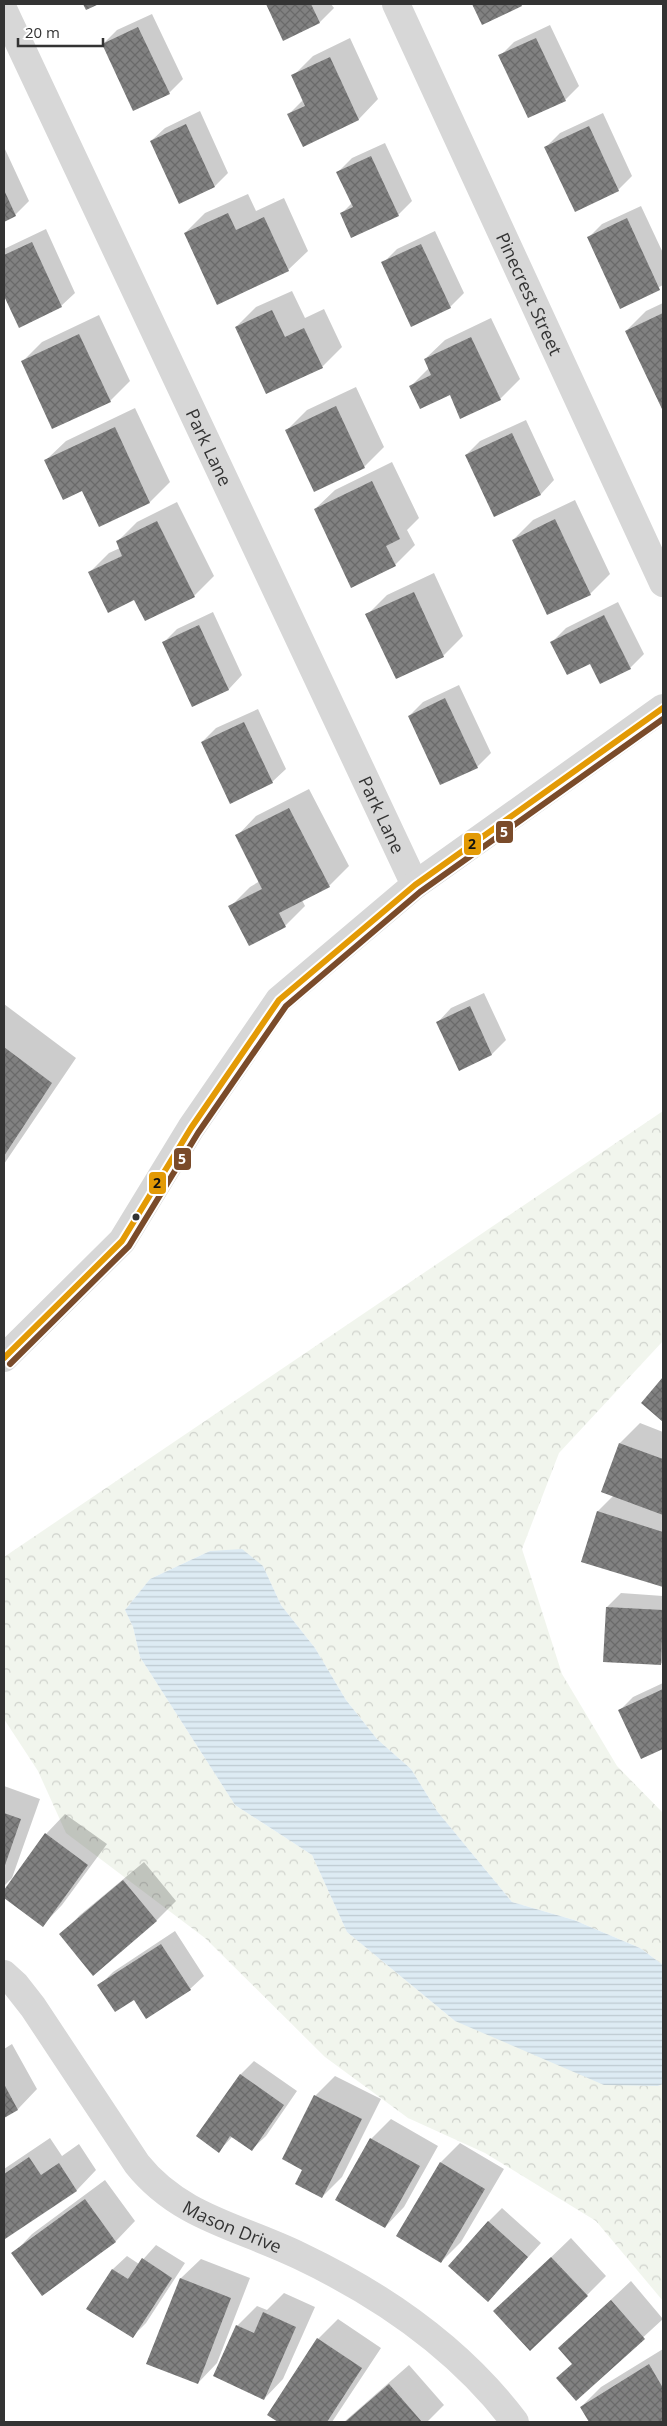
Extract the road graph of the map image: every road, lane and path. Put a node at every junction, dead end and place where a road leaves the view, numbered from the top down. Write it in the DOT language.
graph roads {
  1 [pos="396,4"];
  2 [pos="4,11"];
  3 [pos="663,582"];
  4 [pos="663,708"];
  5 [pos="415,885"];
  6 [pos="4,1358"];
  7 [pos="4,1974"];
  8 [pos="515,2422"];
  1 -- 3 [label="street, Pinecrest Street"];
  2 -- 5 [label="street, Park Lane"];
  4 -- 5 [label="street"];
  5 -- 6 [label="street"];
  7 -- 8 [label="street, Mason Drive"];
}
